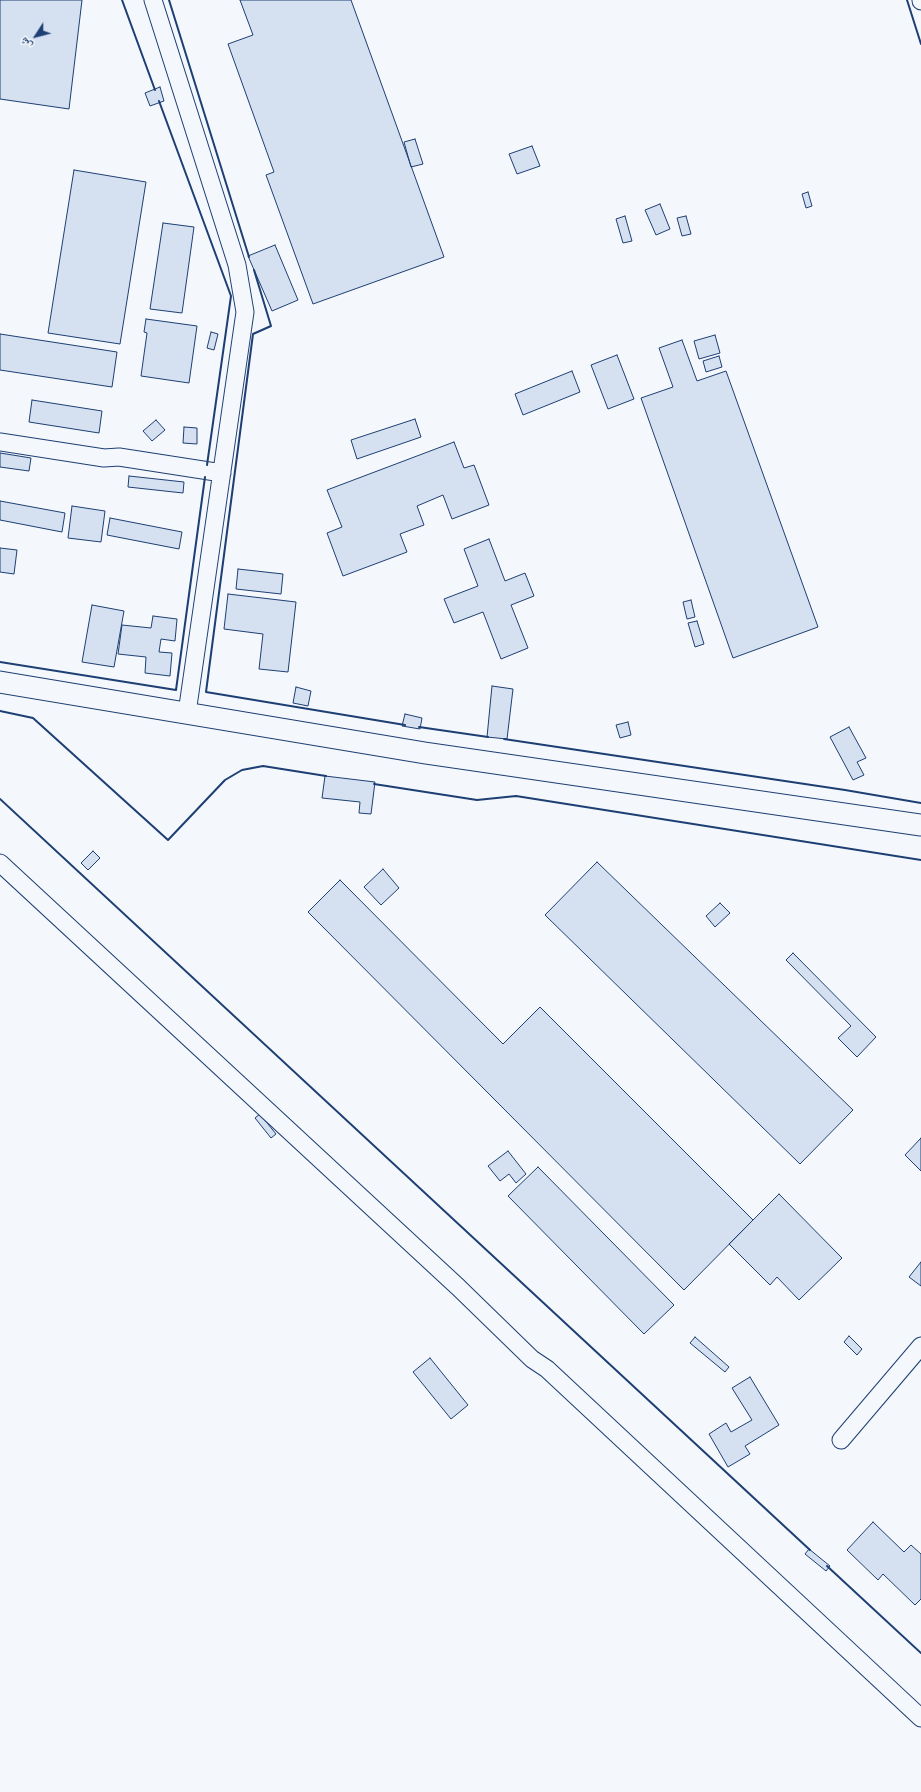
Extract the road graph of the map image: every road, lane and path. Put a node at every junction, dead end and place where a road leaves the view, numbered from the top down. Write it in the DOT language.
graph roads {
  1 [pos="154,0"];
  2 [pos="0,442"];
  3 [pos="222,473"];
  4 [pos="0,682"];
  5 [pos="188,713"];
  6 [pos="921,825"];
  7 [pos="0,863"];
  8 [pos="921,1346"];
  9 [pos="841,1440"];
  10 [pos="921,1718"];
  1 -- 3 [label="street"];
  2 -- 3 [label="street"];
  3 -- 5 [label="street"];
  4 -- 5 [label="main road"];
  5 -- 6 [label="main road"];
  7 -- 10 [label="street"];
  8 -- 9 [label="street"];
}
